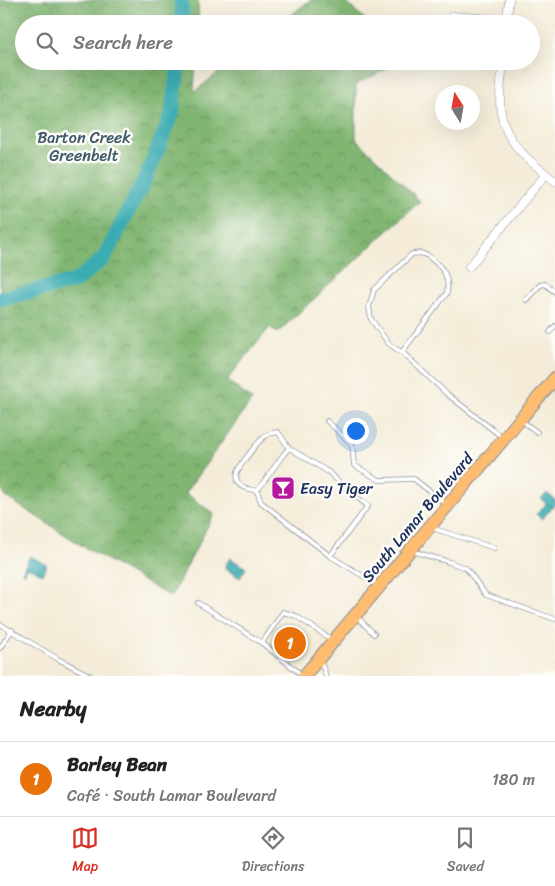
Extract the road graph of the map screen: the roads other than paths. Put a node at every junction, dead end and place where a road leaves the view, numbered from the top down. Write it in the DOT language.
graph roads {
  1 [pos="509,0"];
  2 [pos="508,15"];
  3 [pos="502,70"];
  4 [pos="546,174"];
  5 [pos="555,182"];
  6 [pos="469,267"];
  7 [pos="555,292"];
  8 [pos="526,300"];
  9 [pos="555,326"];
  10 [pos="550,332"];
  11 [pos="402,352"];
  12 [pos="555,378"];
  13 [pos="520,419"];
  14 [pos="327,421"];
  15 [pos="537,432"];
  16 [pos="504,439"];
  17 [pos="289,448"];
  18 [pos="257,490"];
  19 [pos="348,491"];
  20 [pos="358,498"];
  21 [pos="448,505"];
  22 [pos="430,527"];
  23 [pos="494,548"];
  24 [pos="410,551"];
  25 [pos="330,556"];
  26 [pos="380,586"];
  27 [pos="198,603"];
  28 [pos="555,613"];
  29 [pos="355,616"];
  30 [pos="554,619"];
  31 [pos="0,624"];
  32 [pos="12,630"];
  33 [pos="374,634"];
  34 [pos="334,642"];
  35 [pos="262,643"];
  36 [pos="0,648"];
  37 [pos="320,659"];
  38 [pos="91,676"];
  39 [pos="304,676"];
  40 [pos="326,676"];
  1 -- 2 [label="street"];
  3 -- 4 [label="street"];
  4 -- 5 [label="street"];
  4 -- 6 [label="street"];
  7 -- 8 [label="lane"];
  9 -- 10 [label="lane"];
  11 -- 11 [label="lane"];
  11 -- 16 [label="lane"];
  12 -- 13 [label="main road, South Lamar Boulevard"];
  13 -- 15 [label="lane"];
  13 -- 16 [label="main road, South Lamar Boulevard"];
  14 -- 21 [label="lane"];
  16 -- 21 [label="main road, South Lamar Boulevard"];
  17 -- 18 [label="lane"];
  17 -- 18 [label="lane"];
  17 -- 19 [label="lane"];
  18 -- 25 [label="lane"];
  20 -- 25 [label="lane"];
  21 -- 22 [label="main road, South Lamar Boulevard"];
  22 -- 23 [label="lane"];
  22 -- 24 [label="main road, South Lamar Boulevard"];
  24 -- 26 [label="main road, South Lamar Boulevard"];
  24 -- 30 [label="lane"];
  25 -- 26 [label="lane"];
  26 -- 29 [label="main road, South Lamar Boulevard"];
  27 -- 35 [label="lane"];
  28 -- 30 [label="lane"];
  29 -- 33 [label="lane"];
  29 -- 34 [label="main road, South Lamar Boulevard"];
  31 -- 32 [label="lane"];
  32 -- 36 [label="lane"];
  32 -- 38 [label="lane"];
  34 -- 35 [label="lane"];
  34 -- 37 [label="main road, South Lamar Boulevard"];
  35 -- 39 [label="lane"];
  37 -- 39 [label="main road, South Lamar Boulevard"];
  37 -- 40 [label="lane"];
}
